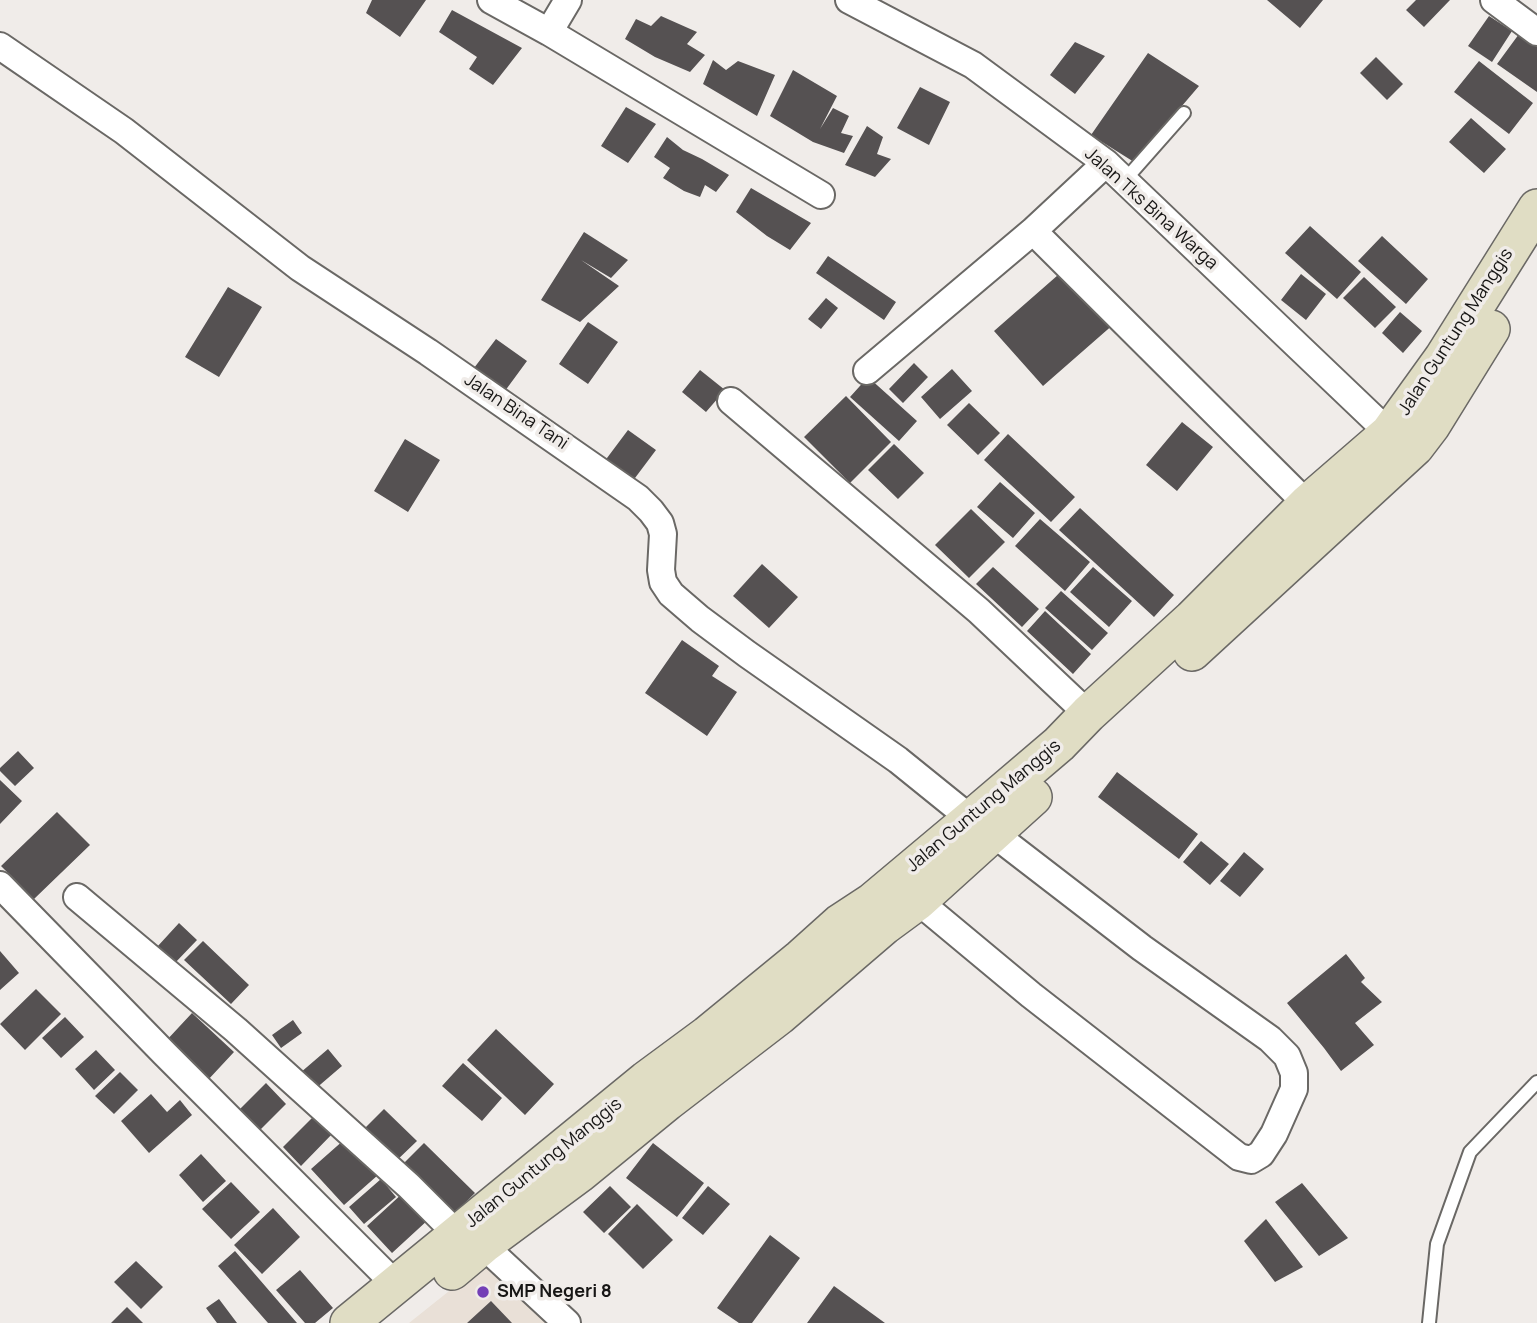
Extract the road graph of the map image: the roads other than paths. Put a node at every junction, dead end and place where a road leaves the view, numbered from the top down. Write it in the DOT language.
graph roads {
  1 [pos="491,0"];
  2 [pos="568,0"];
  3 [pos="849,0"];
  4 [pos="1494,0"];
  5 [pos="549,32"];
  6 [pos="1537,32"];
  7 [pos="0,46"];
  8 [pos="1184,113"];
  9 [pos="1115,172"];
  10 [pos="821,195"];
  11 [pos="1537,208"];
  12 [pos="1033,230"];
  13 [pos="1537,254"];
  14 [pos="867,371"];
  15 [pos="731,401"];
  16 [pos="1389,433"];
  17 [pos="1307,504"];
  18 [pos="1088,713"];
  19 [pos="983,826"];
  20 [pos="0,885"];
  21 [pos="77,897"];
  22 [pos="918,901"];
  23 [pos="1537,1082"];
  24 [pos="470,1240"];
  25 [pos="396,1285"];
  26 [pos="349,1323"];
  27 [pos="386,1323"];
  28 [pos="567,1323"];
  29 [pos="1429,1323"];
  1 -- 5 [label="street"];
  2 -- 5 [label="street"];
  3 -- 9 [label="street, Jalan Tks Bina Warga"];
  4 -- 6 [label="street"];
  5 -- 10 [label="street"];
  7 -- 19 [label="street, Jalan Bina Tani"];
  8 -- 9 [label="lane"];
  9 -- 12 [label="street"];
  9 -- 16 [label="street, Jalan Tks Bina Warga"];
  11 -- 16 [label="street, Jalan Guntung Manggis"];
  12 -- 14 [label="street"];
  12 -- 17 [label="street"];
  13 -- 19 [label="street, Jalan Guntung Manggis"];
  15 -- 18 [label="street"];
  16 -- 17 [label="street, Jalan Guntung Manggis"];
  17 -- 18 [label="street, Jalan Guntung Manggis"];
  18 -- 19 [label="street, Jalan Guntung Manggis"];
  19 -- 22 [label="street, Jalan Guntung Manggis"];
  19 -- 22 [label="street, Jalan Bina Tani"];
  19 -- 24 [label="street, Jalan Guntung Manggis"];
  20 -- 25 [label="street"];
  21 -- 24 [label="street"];
  22 -- 24 [label="street, Jalan Guntung Manggis"];
  23 -- 29 [label="lane"];
  24 -- 25 [label="street, Jalan Guntung Manggis"];
  24 -- 27 [label="street, Jalan Guntung Manggis"];
  24 -- 28 [label="street"];
  25 -- 26 [label="street, Jalan Guntung Manggis"];
}
